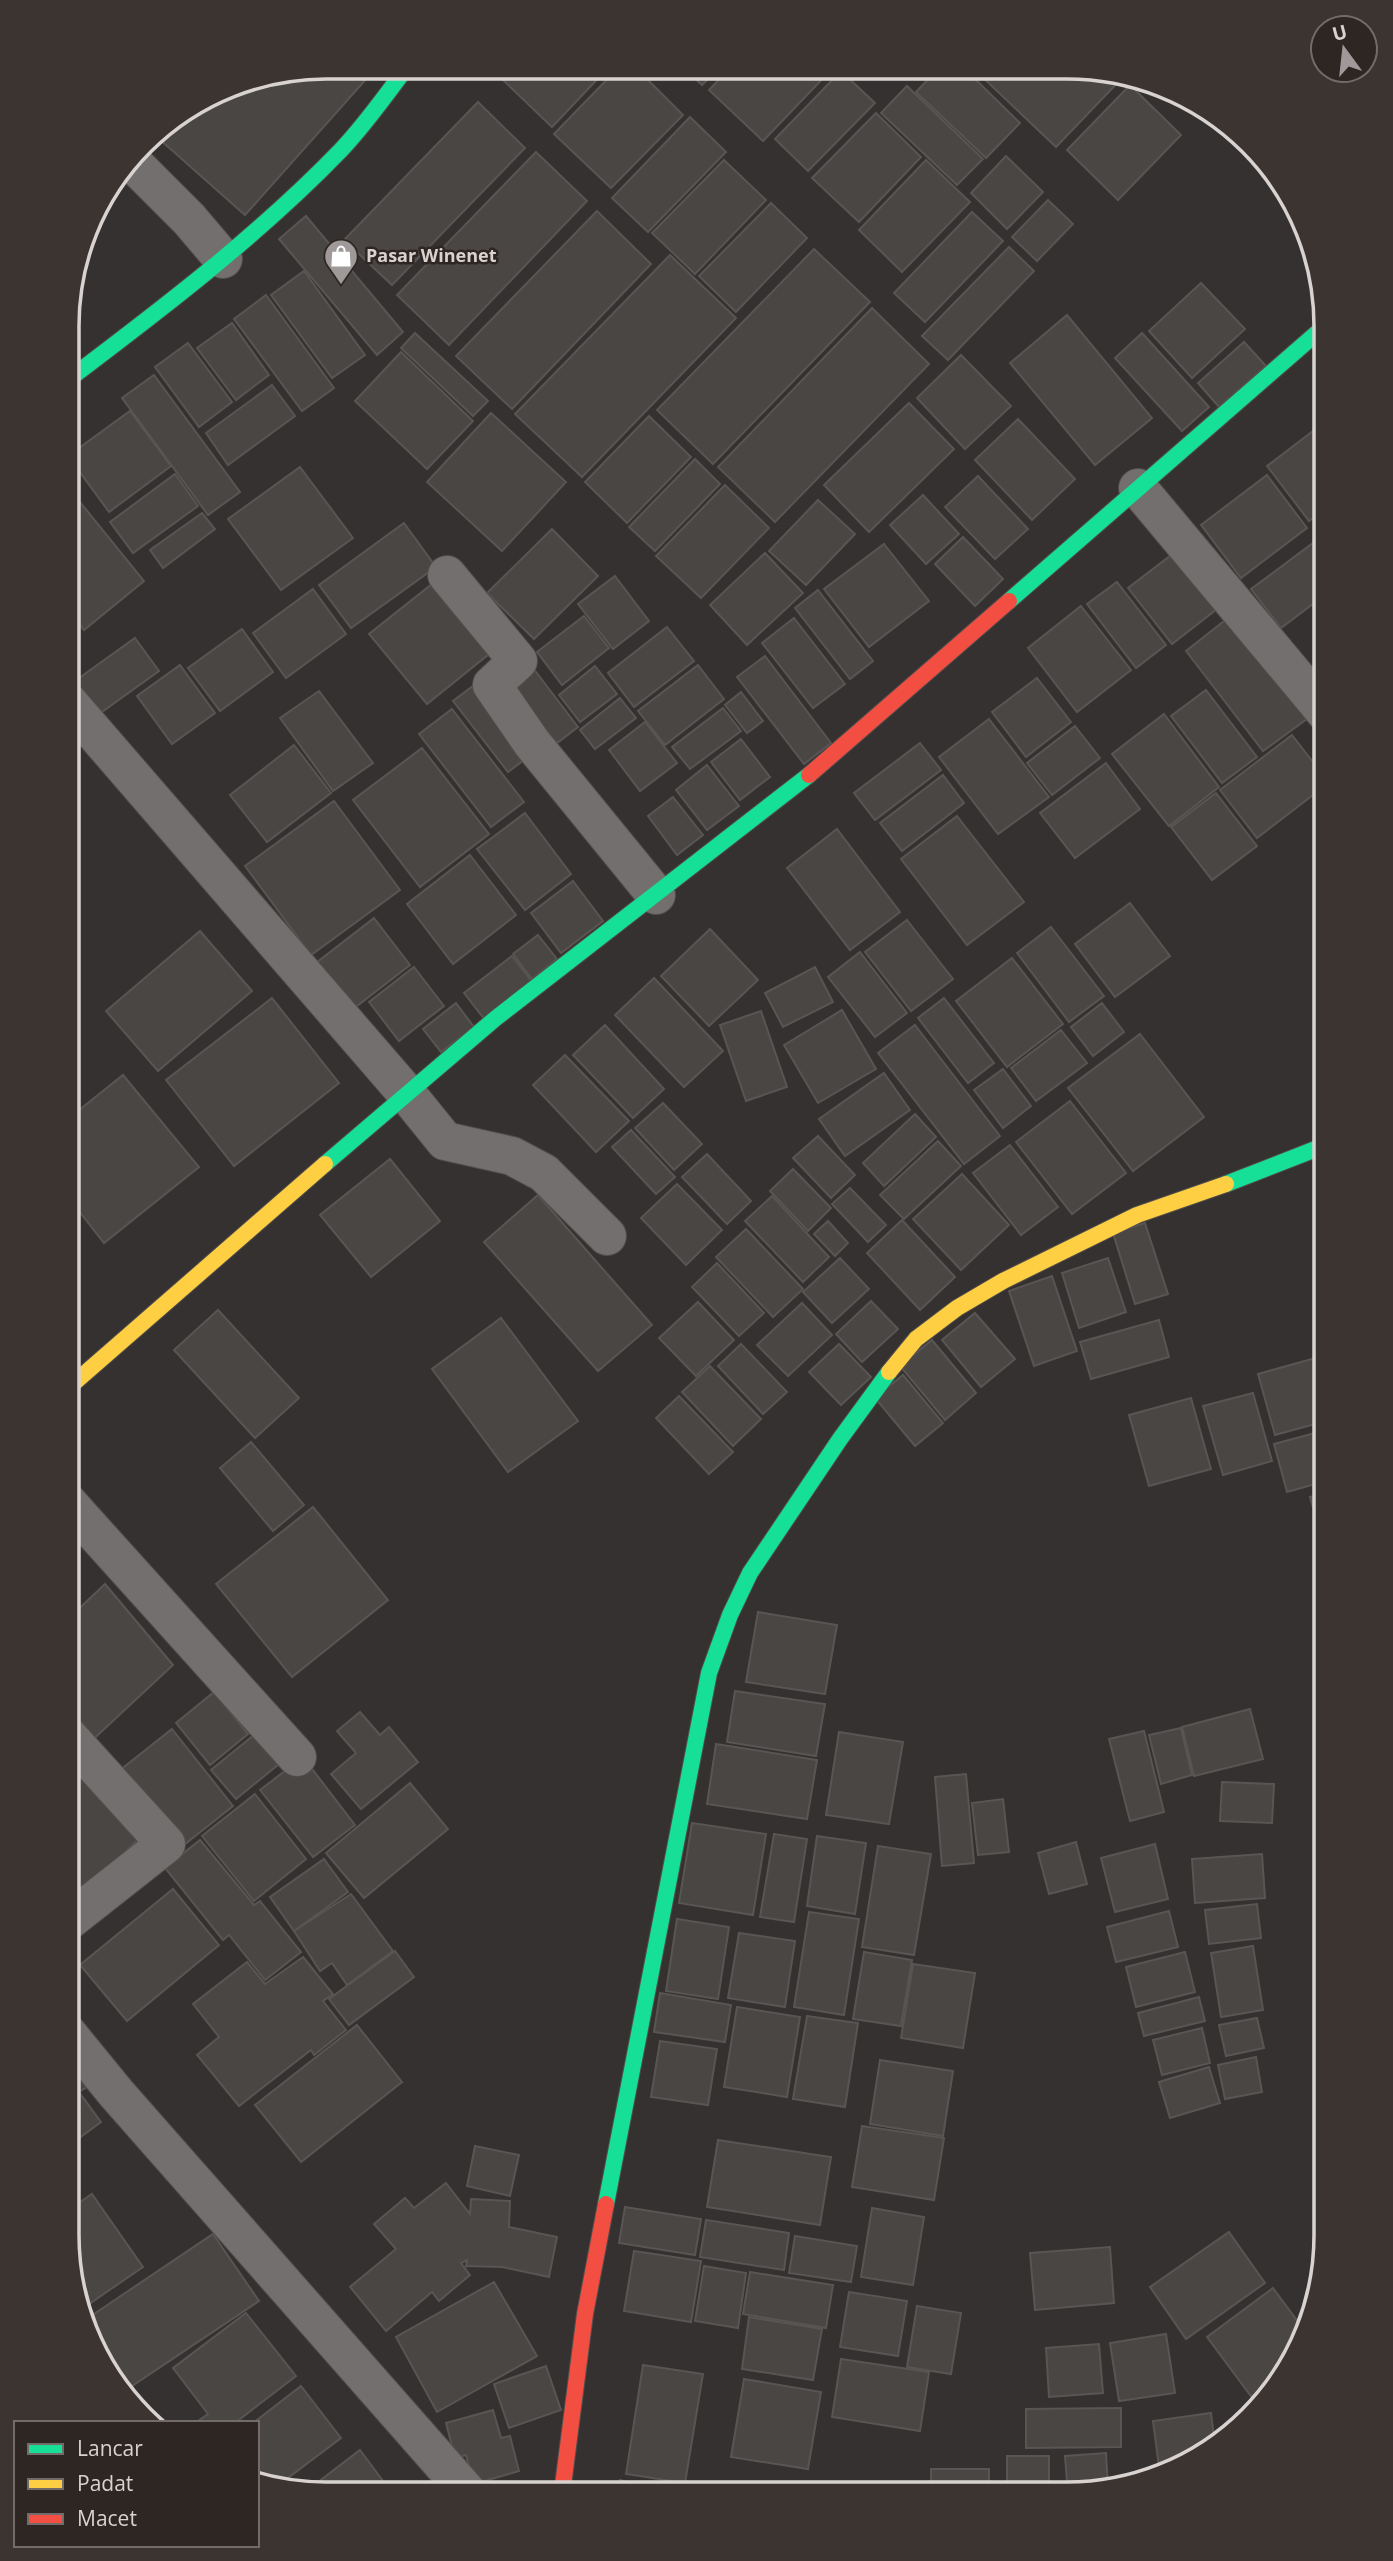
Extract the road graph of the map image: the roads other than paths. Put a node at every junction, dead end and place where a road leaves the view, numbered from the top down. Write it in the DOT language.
graph roads {
  1 [pos="397,79"];
  2 [pos="136,167"];
  3 [pos="223,259"];
  4 [pos="1314,335"];
  5 [pos="79,371"];
  6 [pos="1138,488"];
  7 [pos="447,575"];
  8 [pos="1314,699"];
  9 [pos="79,715"];
  10 [pos="656,895"];
  11 [pos="407,1094"];
  12 [pos="1314,1150"];
  13 [pos="607,1236"];
  14 [pos="79,1379"];
  15 [pos="79,1515"];
  16 [pos="79,1748"];
  17 [pos="297,1757"];
  18 [pos="79,1913"];
  19 [pos="79,2048"];
  20 [pos="458,2482"];
  21 [pos="563,2482"];
  1 -- 3 [label="street"];
  2 -- 3 [label="street"];
  3 -- 5 [label="street"];
  4 -- 6 [label="street"];
  6 -- 8 [label="street"];
  6 -- 10 [label="street"];
  7 -- 10 [label="street"];
  9 -- 11 [label="street"];
  10 -- 11 [label="street"];
  11 -- 13 [label="street"];
  11 -- 14 [label="street"];
  12 -- 21 [label="street"];
  15 -- 17 [label="street"];
  16 -- 18 [label="street"];
  19 -- 20 [label="street"];
}
